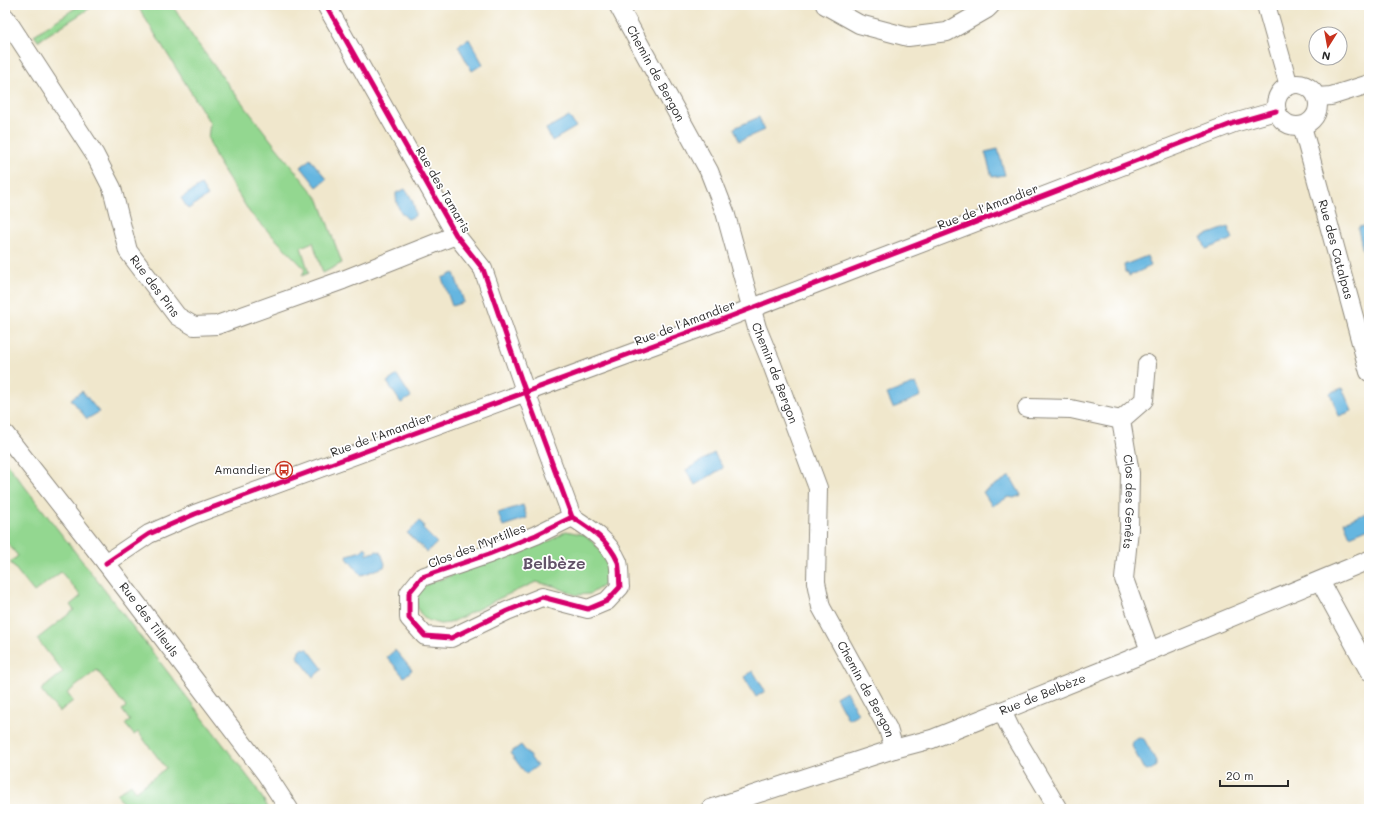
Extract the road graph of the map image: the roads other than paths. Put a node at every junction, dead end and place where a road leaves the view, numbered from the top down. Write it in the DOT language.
graph roads {
  1 [pos="326,5"];
  2 [pos="618,5"];
  3 [pos="825,5"];
  4 [pos="991,5"];
  5 [pos="1266,5"];
  6 [pos="5,17"];
  7 [pos="1369,84"];
  8 [pos="1289,86"];
  9 [pos="1317,97"];
  10 [pos="1276,111"];
  11 [pos="1302,126"];
  12 [pos="456,235"];
  13 [pos="750,309"];
  14 [pos="1147,364"];
  15 [pos="1369,372"];
  16 [pos="527,393"];
  17 [pos="1027,408"];
  18 [pos="1121,420"];
  19 [pos="6,437"];
  20 [pos="572,517"];
  21 [pos="1369,560"];
  22 [pos="106,563"];
  23 [pos="1320,581"];
  24 [pos="1150,651"];
  25 [pos="1369,671"];
  26 [pos="1002,711"];
  27 [pos="894,749"];
  28 [pos="289,809"];
  29 [pos="710,809"];
  30 [pos="1058,809"];
  1 -- 12 [label="street, Rue des Tamaris"];
  2 -- 13 [label="street, Chemin de Bergon"];
  3 -- 4 [label="street"];
  5 -- 8 [label="street"];
  6 -- 12 [label="street, Rue des Pins"];
  7 -- 9 [label="street"];
  8 -- 9 [label="street"];
  8 -- 10 [label="street"];
  9 -- 11 [label="street"];
  10 -- 11 [label="street"];
  10 -- 13 [label="street, Rue de l'Amandier"];
  11 -- 15 [label="street, Rue des Catalpas"];
  12 -- 16 [label="street, Rue des Tamaris"];
  13 -- 16 [label="street, Rue de l'Amandier"];
  13 -- 27 [label="street, Chemin de Bergon"];
  14 -- 18 [label="street"];
  16 -- 20 [label="street"];
  16 -- 22 [label="street, Rue de l'Amandier"];
  17 -- 18 [label="street"];
  18 -- 24 [label="street, Clos des Genêts"];
  19 -- 22 [label="street, Rue des Tilleuls"];
  20 -- 20 [label="street, Clos des Myrtilles"];
  21 -- 23 [label="street, Rue de Belbèze"];
  22 -- 28 [label="street, Rue des Tilleuls"];
  23 -- 24 [label="street, Rue de Belbèze"];
  23 -- 25 [label="street"];
  24 -- 26 [label="street, Rue de Belbèze"];
  26 -- 27 [label="street, Rue de Belbèze"];
  26 -- 30 [label="street"];
  27 -- 29 [label="street, Rue de Belbèze"];
}
